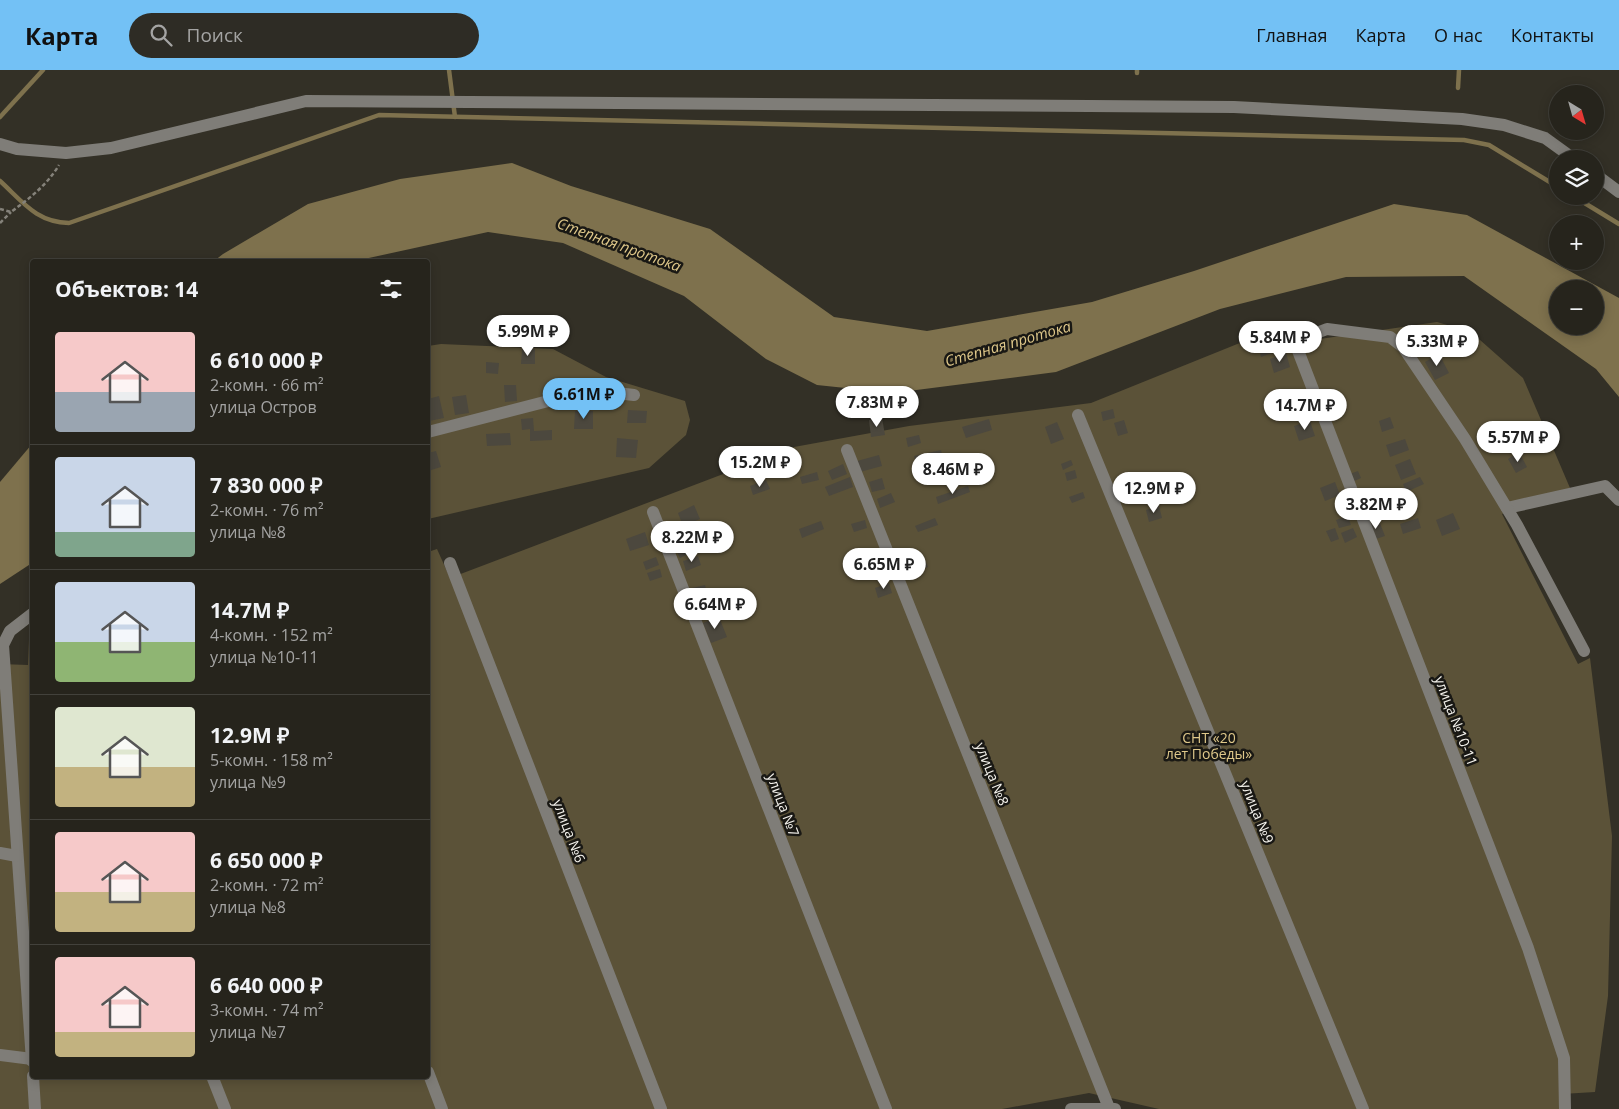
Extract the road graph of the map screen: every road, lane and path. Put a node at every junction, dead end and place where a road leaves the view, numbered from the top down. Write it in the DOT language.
graph roads {
  1 [pos="0,144"];
  2 [pos="1562,150"];
  3 [pos="66,153"];
  4 [pos="1604,181"];
  5 [pos="1619,192"];
  6 [pos="0,210"];
  7 [pos="11,212"];
  8 [pos="0,224"];
  9 [pos="634,395"];
  10 [pos="1078,415"];
  11 [pos="430,431"];
  12 [pos="848,450"];
  13 [pos="1619,500"];
  14 [pos="1507,508"];
  15 [pos="653,512"];
  16 [pos="450,563"];
  17 [pos="30,616"];
  18 [pos="1584,651"];
  19 [pos="0,853"];
  20 [pos="17,856"];
  21 [pos="30,1033"];
  22 [pos="0,1055"];
  23 [pos="30,1060"];
  24 [pos="430,1077"];
  25 [pos="33,1079"];
  26 [pos="213,1079"];
  27 [pos="1112,1108"];
  28 [pos="35,1109"];
  29 [pos="225,1109"];
  30 [pos="442,1109"];
  31 [pos="660,1109"];
  32 [pos="886,1109"];
  33 [pos="1071,1109"];
  34 [pos="1363,1109"];
  35 [pos="1565,1109"];
  1 -- 3 [label="street"];
  2 -- 3 [label="street"];
  3 -- 7 [label="path"];
  4 -- 5 [label="street"];
  6 -- 7 [label="path"];
  7 -- 8 [label="path"];
  9 -- 11 [label="street"];
  10 -- 34 [label="street, улица №9"];
  12 -- 27 [label="street, улица №8"];
  13 -- 14 [label="street"];
  14 -- 18 [label="street"];
  14 -- 35 [label="street, улица №10-11"];
  15 -- 32 [label="street, улица №7"];
  16 -- 31 [label="street, улица №6"];
  17 -- 20 [label="street"];
  19 -- 20 [label="street"];
  20 -- 21 [label="street"];
  22 -- 23 [label="street"];
  24 -- 30 [label="street"];
  25 -- 28 [label="street"];
  26 -- 29 [label="street"];
  27 -- 33 [label="street"];
}
